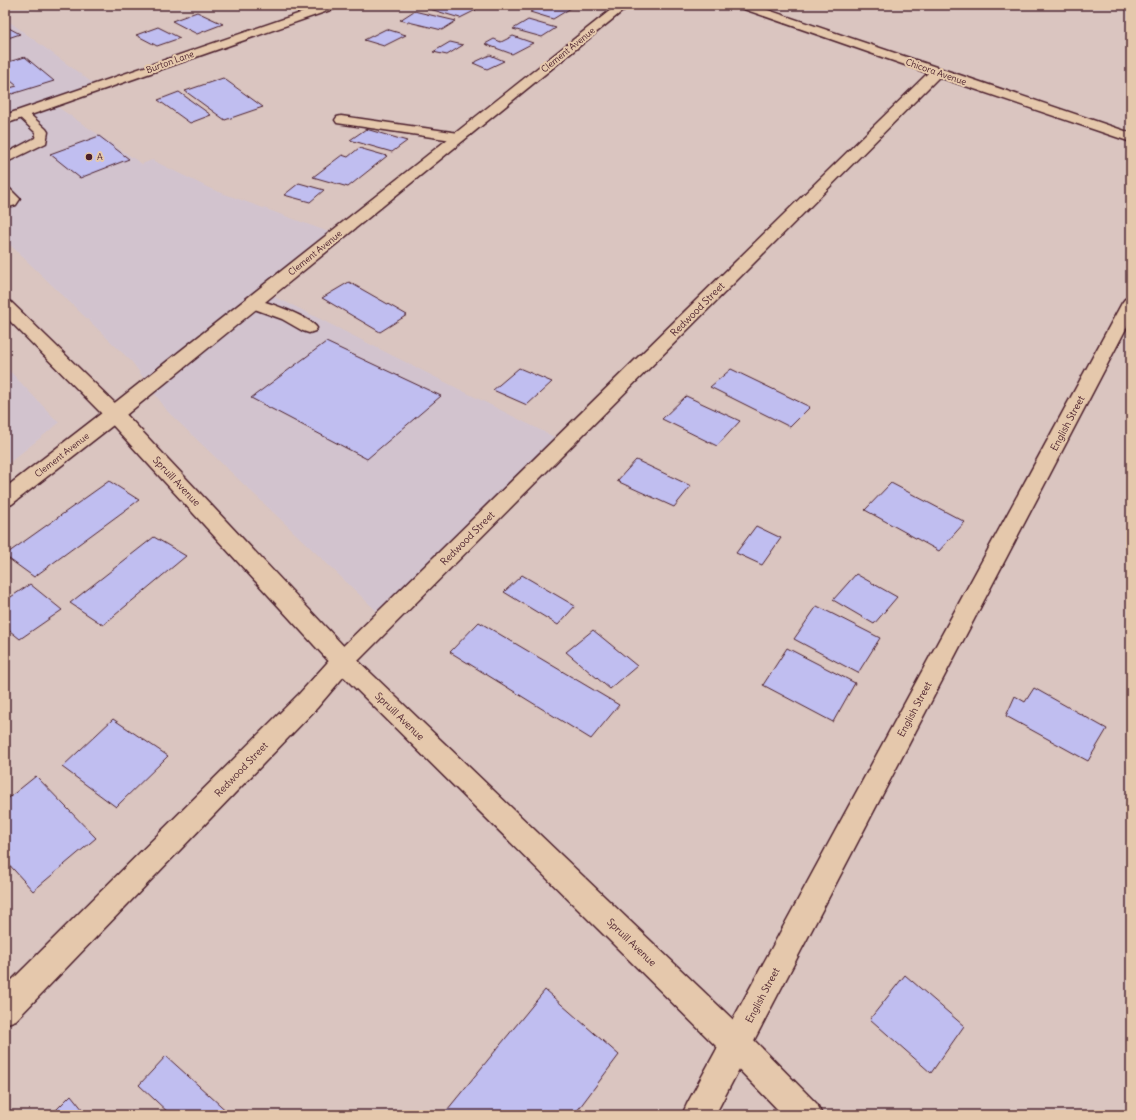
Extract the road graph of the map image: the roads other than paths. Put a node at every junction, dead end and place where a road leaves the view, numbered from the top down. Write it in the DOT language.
graph roads {
  1 [pos="336,5"];
  2 [pos="624,5"];
  3 [pos="742,5"];
  4 [pos="936,72"];
  5 [pos="22,114"];
  6 [pos="5,120"];
  7 [pos="341,120"];
  8 [pos="459,137"];
  9 [pos="1131,138"];
  10 [pos="5,159"];
  11 [pos="5,192"];
  12 [pos="5,204"];
  13 [pos="252,303"];
  14 [pos="1131,303"];
  15 [pos="5,306"];
  16 [pos="309,328"];
  17 [pos="114,414"];
  18 [pos="5,499"];
  19 [pos="343,661"];
  20 [pos="5,1009"];
  21 [pos="736,1044"];
  22 [pos="698,1115"];
  23 [pos="806,1115"];
  1 -- 5 [label="street, Burton Lane"];
  2 -- 8 [label="street, Clement Avenue"];
  3 -- 4 [label="street, Chicora Avenue"];
  4 -- 9 [label="street, Chicora Avenue"];
  4 -- 19 [label="street, Redwood Street"];
  5 -- 6 [label="street, Burton Lane"];
  5 -- 10 [label="lane"];
  7 -- 8 [label="lane"];
  8 -- 13 [label="street, Clement Avenue"];
  11 -- 12 [label="lane"];
  13 -- 16 [label="lane"];
  13 -- 17 [label="street, Clement Avenue"];
  14 -- 21 [label="street, English Street"];
  15 -- 17 [label="street, Spruill Avenue"];
  17 -- 18 [label="street, Clement Avenue"];
  17 -- 19 [label="street, Spruill Avenue"];
  19 -- 20 [label="street, Redwood Street"];
  19 -- 21 [label="street, Spruill Avenue"];
  21 -- 22 [label="street, English Street"];
  21 -- 23 [label="street, Spruill Avenue"];
}
